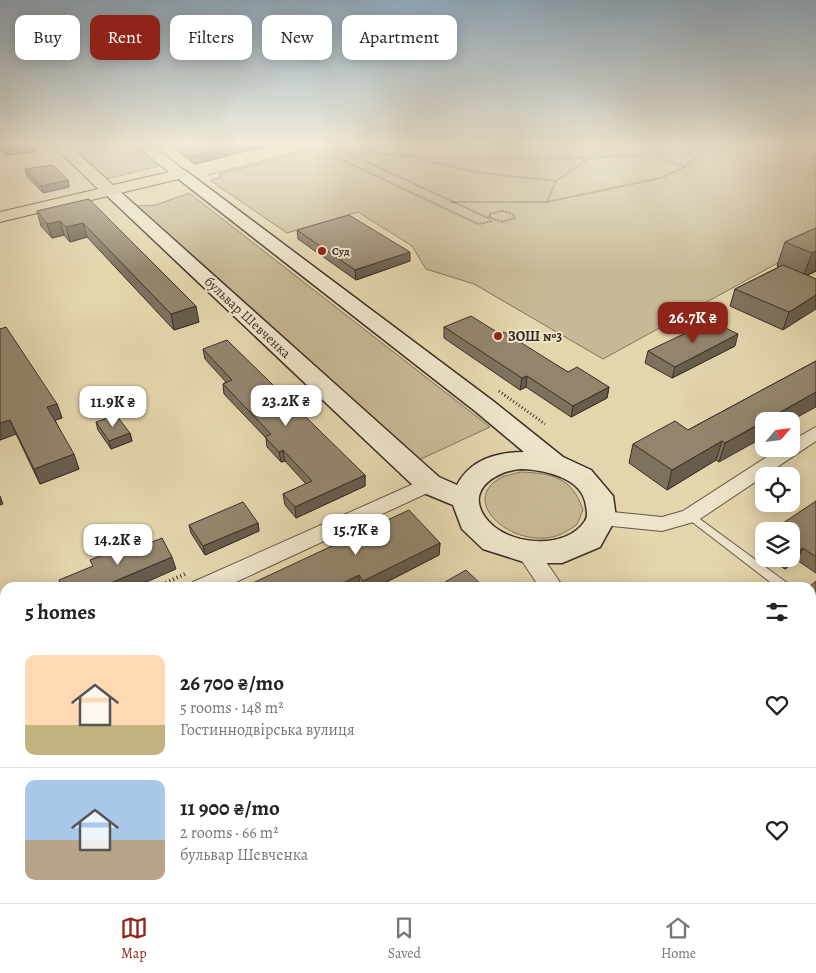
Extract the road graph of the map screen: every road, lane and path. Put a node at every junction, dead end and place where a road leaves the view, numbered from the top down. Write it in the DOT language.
graph roads {
  1 [pos="105,186"];
  2 [pos="136,186"];
  3 [pos="203,186"];
  4 [pos="398,186"];
  5 [pos="417,186"];
  6 [pos="554,186"];
  7 [pos="622,186"];
  8 [pos="110,191"];
  9 [pos="450,202"];
  10 [pos="548,202"];
  11 [pos="0,217"];
  12 [pos="492,220"];
  13 [pos="816,433"];
  14 [pos="554,463"];
  15 [pos="429,484"];
  16 [pos="465,499"];
  17 [pos="690,516"];
  18 [pos="602,518"];
  19 [pos="527,552"];
  20 [pos="214,582"];
  21 [pos="549,582"];
  22 [pos="778,582"];
  1 -- 8 [label="main road, бульвар Шевченка"];
  2 -- 8 [label="main road"];
  3 -- 14 [label="main road"];
  4 -- 12 [label="path"];
  5 -- 9 [label="path"];
  6 -- 10 [label="path"];
  7 -- 10 [label="path"];
  8 -- 11 [label="main road"];
  8 -- 15 [label="main road, бульвар Шевченка"];
  9 -- 10 [label="path"];
  9 -- 12 [label="path"];
  12 -- 12 [label="path"];
  13 -- 17 [label="street"];
  14 -- 16 [label="main road"];
  14 -- 18 [label="main road"];
  15 -- 16 [label="main road, бульвар Шевченка"];
  15 -- 20 [label="street"];
  16 -- 19 [label="main road"];
  17 -- 18 [label="street"];
  17 -- 22 [label="lane"];
  18 -- 19 [label="main road"];
  19 -- 21 [label="street"];
}
